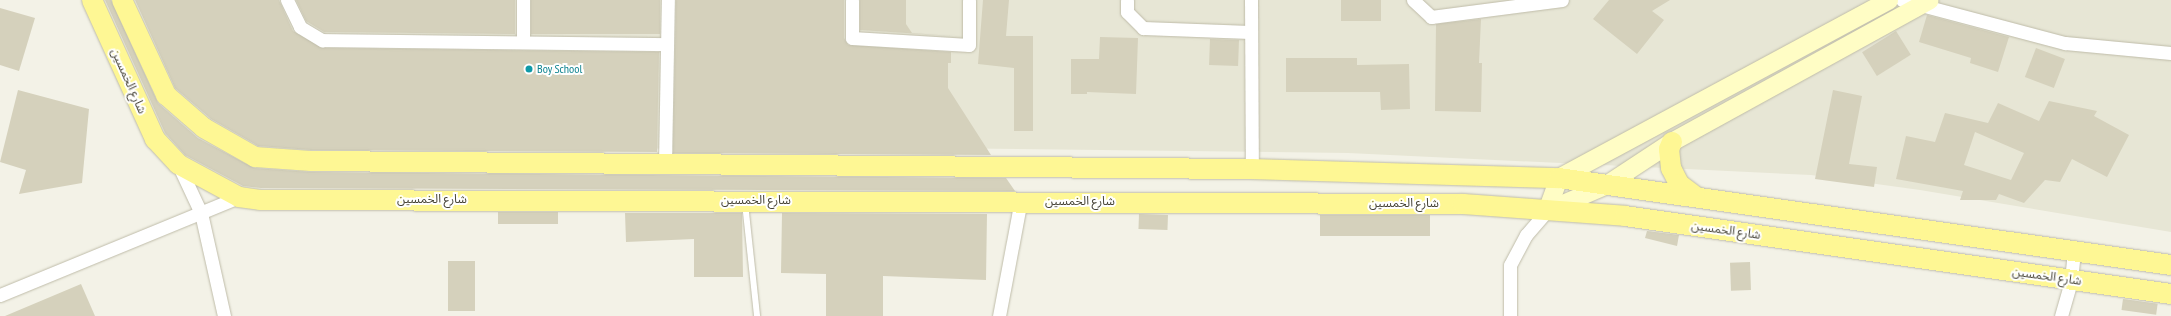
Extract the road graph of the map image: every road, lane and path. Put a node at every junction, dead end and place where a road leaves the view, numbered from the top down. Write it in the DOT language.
graph roads {
  1 [pos="92,0"];
  2 [pos="122,0"];
  3 [pos="287,0"];
  4 [pos="523,0"];
  5 [pos="668,0"];
  6 [pos="852,0"];
  7 [pos="969,0"];
  8 [pos="1126,0"];
  9 [pos="1251,0"];
  10 [pos="1413,0"];
  11 [pos="1562,0"];
  12 [pos="1889,0"];
  13 [pos="1902,0"];
  14 [pos="1926,2"];
  15 [pos="1250,32"];
  16 [pos="523,40"];
  17 [pos="667,44"];
  18 [pos="2171,54"];
  19 [pos="1672,142"];
  20 [pos="178,164"];
  21 [pos="666,164"];
  22 [pos="1252,169"];
  23 [pos="1559,178"];
  24 [pos="1605,186"];
  25 [pos="1695,196"];
  26 [pos="239,197"];
  27 [pos="745,200"];
  28 [pos="1021,200"];
  29 [pos="1547,211"];
  30 [pos="201,213"];
  31 [pos="2074,252"];
  32 [pos="2171,265"];
  33 [pos="2071,280"];
  34 [pos="2171,294"];
  35 [pos="0,296"];
  36 [pos="224,316"];
  37 [pos="756,316"];
  38 [pos="999,316"];
  39 [pos="1510,316"];
  40 [pos="2061,316"];
  1 -- 20 [label="main road, شارع الخمسين"];
  2 -- 21 [label="main road"];
  3 -- 16 [label="street"];
  4 -- 16 [label="street"];
  5 -- 17 [label="street"];
  6 -- 7 [label="street"];
  8 -- 15 [label="street"];
  9 -- 15 [label="street"];
  10 -- 11 [label="street"];
  12 -- 23 [label="street"];
  13 -- 14 [label="street"];
  14 -- 18 [label="street"];
  14 -- 19 [label="street"];
  15 -- 22 [label="street"];
  16 -- 17 [label="street"];
  17 -- 21 [label="street"];
  19 -- 24 [label="street"];
  19 -- 25 [label="main road"];
  20 -- 26 [label="main road, شارع الخمسين"];
  20 -- 30 [label="street"];
  21 -- 22 [label="main road"];
  22 -- 23 [label="main road"];
  23 -- 24 [label="main road"];
  23 -- 29 [label="street"];
  24 -- 25 [label="main road"];
  24 -- 29 [label="street"];
  25 -- 31 [label="main road"];
  26 -- 27 [label="main road, شارع الخمسين"];
  26 -- 30 [label="street"];
  27 -- 28 [label="main road, شارع الخمسين"];
  27 -- 37 [label="lane"];
  28 -- 29 [label="main road, شارع الخمسين"];
  28 -- 38 [label="street"];
  29 -- 33 [label="main road, شارع الخمسين"];
  29 -- 39 [label="street"];
  30 -- 35 [label="street"];
  30 -- 36 [label="street"];
  31 -- 32 [label="main road"];
  31 -- 33 [label="street"];
  33 -- 34 [label="main road, شارع الخمسين"];
  33 -- 40 [label="street"];
}
